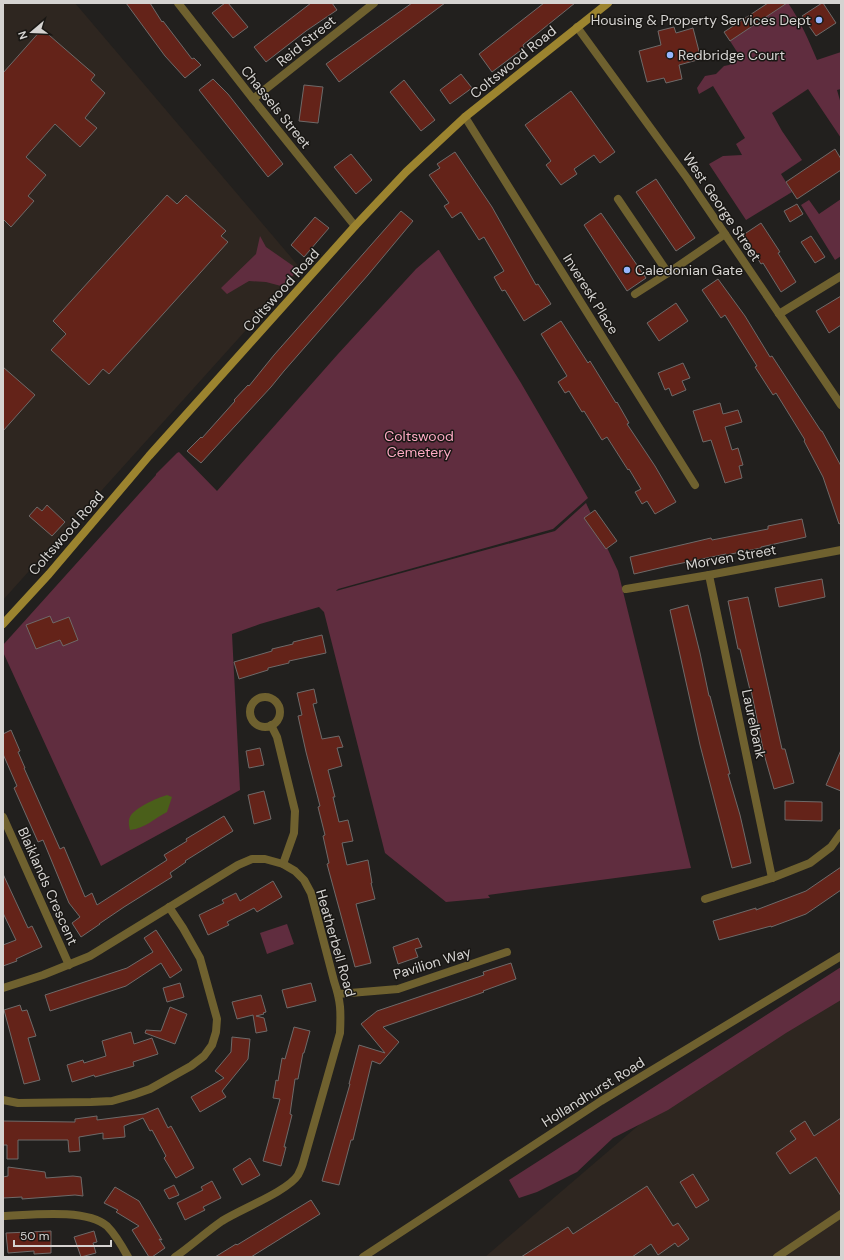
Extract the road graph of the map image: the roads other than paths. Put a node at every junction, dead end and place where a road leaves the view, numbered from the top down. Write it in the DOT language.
graph roads {
  1 [pos="178,3"];
  2 [pos="373,3"];
  3 [pos="608,3"];
  4 [pos="577,28"];
  5 [pos="253,99"];
  6 [pos="465,117"];
  7 [pos="618,199"];
  8 [pos="355,226"];
  9 [pos="725,234"];
  10 [pos="668,273"];
  11 [pos="841,276"];
  12 [pos="636,294"];
  13 [pos="779,314"];
  14 [pos="841,405"];
  15 [pos="695,485"];
  16 [pos="841,550"];
  17 [pos="709,575"];
  18 [pos="626,589"];
  19 [pos="3,624"];
  20 [pos="271,725"];
  21 [pos="3,817"];
  22 [pos="841,834"];
  23 [pos="283,864"];
  24 [pos="772,878"];
  25 [pos="705,900"];
  26 [pos="169,907"];
  27 [pos="507,952"];
  28 [pos="841,956"];
  29 [pos="69,965"];
  30 [pos="3,988"];
  31 [pos="338,994"];
  32 [pos="3,1100"];
  33 [pos="841,1214"];
  34 [pos="3,1216"];
  35 [pos="128,1257"];
  36 [pos="175,1257"];
  37 [pos="363,1257"];
  38 [pos="777,1257"];
  1 -- 5 [label="street, Chassels Street"];
  2 -- 5 [label="street, Reid Street"];
  3 -- 4 [label="main road, Coltswood Road"];
  4 -- 6 [label="main road, Coltswood Road"];
  4 -- 9 [label="street, West George Street"];
  5 -- 8 [label="street, Chassels Street"];
  6 -- 8 [label="main road, Coltswood Road"];
  6 -- 15 [label="street, Inveresk Place"];
  7 -- 10 [label="street"];
  8 -- 19 [label="main road, Coltswood Road"];
  9 -- 10 [label="street"];
  9 -- 13 [label="street, West George Street"];
  10 -- 12 [label="street"];
  11 -- 13 [label="street"];
  13 -- 14 [label="street, West George Street"];
  16 -- 17 [label="street, Morven Street"];
  17 -- 18 [label="street, Morven Street"];
  17 -- 24 [label="street, Laurelbank"];
  20 -- 23 [label="street"];
  21 -- 29 [label="street, Blaiklands Crescent"];
  22 -- 24 [label="street"];
  23 -- 26 [label="street, Heatherbell Road"];
  23 -- 31 [label="street, Heatherbell Road"];
  24 -- 25 [label="street"];
  26 -- 29 [label="street, Heatherbell Road"];
  26 -- 32 [label="street"];
  27 -- 31 [label="street, Pavilion Way"];
  28 -- 37 [label="street, Hollandhurst Road"];
  29 -- 30 [label="street, Heatherbell Road"];
  31 -- 36 [label="street, Heatherbell Road"];
  33 -- 38 [label="street"];
  34 -- 35 [label="street"];
}
